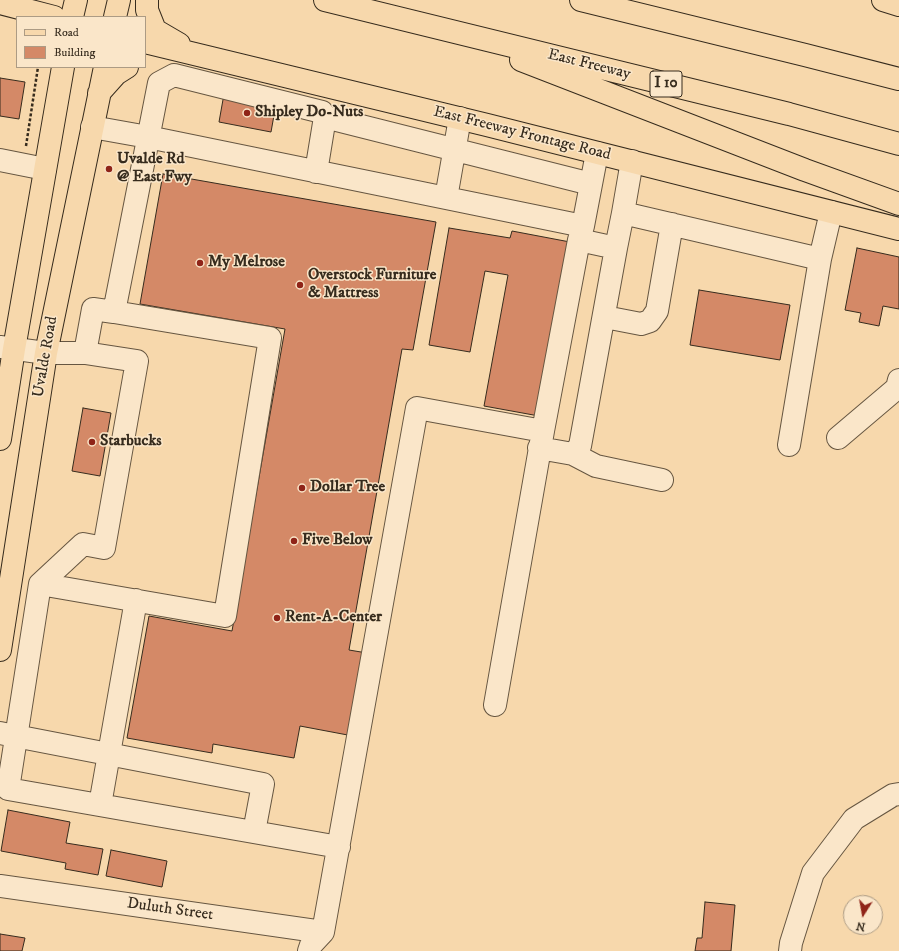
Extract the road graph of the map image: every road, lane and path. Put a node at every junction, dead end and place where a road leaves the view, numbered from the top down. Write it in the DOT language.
graph roads {
  1 [pos="76,0"];
  2 [pos="119,0"];
  3 [pos="147,0"];
  4 [pos="325,0"];
  5 [pos="581,0"];
  6 [pos="883,0"];
  7 [pos="10,3"];
  8 [pos="899,5"];
  9 [pos="51,16"];
  10 [pos="72,16"];
  11 [pos="115,16"];
  12 [pos="432,26"];
  13 [pos="146,42"];
  14 [pos="194,53"];
  15 [pos="146,58"];
  16 [pos="38,68"];
  17 [pos="63,68"];
  18 [pos="104,68"];
  19 [pos="125,68"];
  20 [pos="899,79"];
  21 [pos="99,93"];
  22 [pos="325,118"];
  23 [pos="460,118"];
  24 [pos="92,127"];
  25 [pos="148,137"];
  26 [pos="899,144"];
  27 [pos="454,150"];
  28 [pos="25,151"];
  29 [pos="597,153"];
  30 [pos="0,160"];
  31 [pos="632,161"];
  32 [pos="45,169"];
  33 [pos="316,172"];
  34 [pos="591,184"];
  35 [pos="446,198"];
  36 [pos="899,204"];
  37 [pos="831,212"];
  38 [pos="623,213"];
  39 [pos="672,224"];
  40 [pos="899,229"];
  41 [pos="581,233"];
  42 [pos="616,248"];
  43 [pos="820,259"];
  44 [pos="114,312"];
  45 [pos="604,314"];
  46 [pos="7,348"];
  47 [pos="85,352"];
  48 [pos="46,353"];
  49 [pos="899,380"];
  50 [pos="838,438"];
  51 [pos="0,439"];
  52 [pos="541,440"];
  53 [pos="789,445"];
  54 [pos="573,454"];
  55 [pos="662,480"];
  56 [pos="40,584"];
  57 [pos="136,600"];
  58 [pos="2,620"];
  59 [pos="33,631"];
  60 [pos="0,650"];
  61 [pos="495,705"];
  62 [pos="8,735"];
  63 [pos="109,754"];
  64 [pos="899,794"];
  65 [pos="100,805"];
  66 [pos="254,832"];
  67 [pos="339,847"];
  68 [pos="0,886"];
  69 [pos="314,943"];
  70 [pos="790,951"];
  1 -- 10 [label="main road"];
  2 -- 11 [label="main road"];
  3 -- 14 [label="main road"];
  4 -- 12 [label="main road, East Freeway / I 10"];
  5 -- 20 [label="main road"];
  6 -- 8 [label="main road"];
  7 -- 9 [label="main road"];
  12 -- 26 [label="main road, East Freeway / I 10"];
  12 -- 36 [label="main road"];
  13 -- 14 [label="main road, East Freeway Frontage Road"];
  14 -- 15 [label="main road"];
  14 -- 23 [label="main road, East Freeway Frontage Road"];
  16 -- 28 [label="path"];
  17 -- 32 [label="main road, Uvalde Road"];
  18 -- 21 [label="main road, Uvalde Road"];
  19 -- 21 [label="main road"];
  21 -- 24 [label="main road, Uvalde Road"];
  22 -- 25 [label="street"];
  22 -- 27 [label="street"];
  22 -- 33 [label="street"];
  23 -- 27 [label="street"];
  23 -- 29 [label="main road, East Freeway Frontage Road"];
  24 -- 25 [label="street"];
  24 -- 48 [label="main road, Uvalde Road"];
  25 -- 33 [label="street"];
  25 -- 44 [label="street"];
  27 -- 34 [label="street"];
  27 -- 35 [label="street"];
  29 -- 31 [label="main road, East Freeway Frontage Road"];
  29 -- 34 [label="street"];
  30 -- 32 [label="street"];
  31 -- 37 [label="main road, East Freeway Frontage Road"];
  31 -- 38 [label="street"];
  32 -- 46 [label="main road, Uvalde Road"];
  33 -- 35 [label="street"];
  34 -- 41 [label="street"];
  35 -- 41 [label="street"];
  37 -- 40 [label="main road, East Freeway Frontage Road"];
  37 -- 43 [label="street"];
  38 -- 39 [label="street"];
  38 -- 42 [label="street"];
  39 -- 43 [label="street"];
  39 -- 45 [label="street"];
  41 -- 42 [label="street"];
  41 -- 52 [label="street"];
  42 -- 45 [label="street"];
  43 -- 53 [label="street"];
  44 -- 47 [label="street"];
  44 -- 57 [label="street"];
  45 -- 54 [label="street"];
  46 -- 48 [label="street"];
  46 -- 51 [label="main road, Uvalde Road"];
  47 -- 48 [label="street"];
  47 -- 56 [label="street"];
  48 -- 58 [label="main road, Uvalde Road"];
  49 -- 50 [label="street"];
  52 -- 54 [label="street"];
  52 -- 61 [label="street"];
  52 -- 67 [label="street"];
  54 -- 55 [label="street"];
  56 -- 57 [label="street"];
  56 -- 59 [label="street"];
  57 -- 63 [label="street"];
  58 -- 59 [label="street"];
  58 -- 60 [label="main road, Uvalde Road"];
  59 -- 62 [label="street"];
  62 -- 63 [label="street"];
  62 -- 65 [label="street"];
  63 -- 65 [label="street"];
  63 -- 66 [label="street"];
  64 -- 70 [label="street"];
  65 -- 66 [label="street"];
  66 -- 67 [label="street"];
  67 -- 69 [label="street"];
  68 -- 69 [label="street, Duluth Street"];
}
